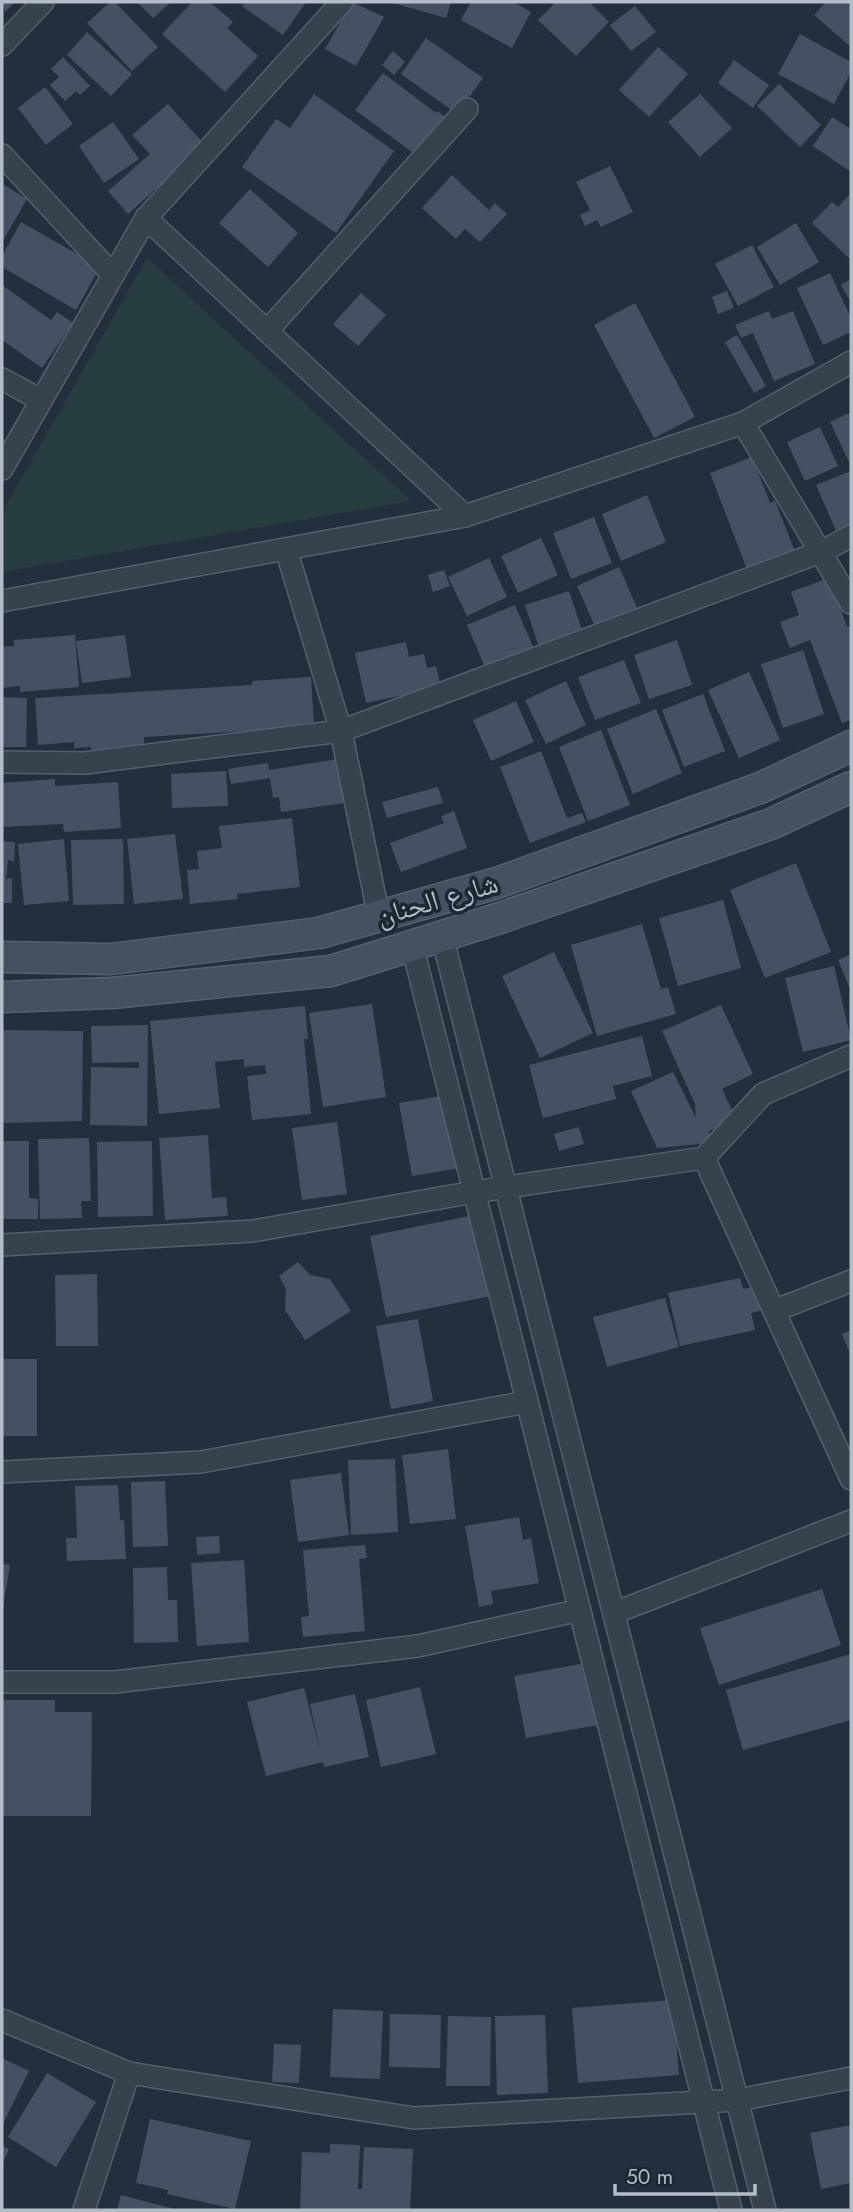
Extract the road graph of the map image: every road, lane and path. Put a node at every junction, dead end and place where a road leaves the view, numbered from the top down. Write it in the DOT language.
graph roads {
  1 [pos="43,2"];
  2 [pos="342,2"];
  3 [pos="2,46"];
  4 [pos="467,109"];
  5 [pos="2,155"];
  6 [pos="146,218"];
  7 [pos="113,275"];
  8 [pos="267,331"];
  9 [pos="851,362"];
  10 [pos="2,379"];
  11 [pos="39,400"];
  12 [pos="743,423"];
  13 [pos="2,469"];
  14 [pos="466,516"];
  15 [pos="851,536"];
  16 [pos="286,549"];
  17 [pos="823,551"];
  18 [pos="2,601"];
  19 [pos="851,603"];
  20 [pos="341,732"];
  21 [pos="851,746"];
  22 [pos="2,762"];
  23 [pos="851,787"];
  24 [pos="379,917"];
  25 [pos="442,936"];
  26 [pos="412,946"];
  27 [pos="2,957"];
  28 [pos="2,997"];
  29 [pos="851,1056"];
  30 [pos="704,1158"];
  31 [pos="506,1188"];
  32 [pos="474,1192"];
  33 [pos="2,1245"];
  34 [pos="851,1281"];
  35 [pos="776,1310"];
  36 [pos="527,1402"];
  37 [pos="2,1472"];
  38 [pos="851,1479"];
  39 [pos="851,1521"];
  40 [pos="580,1610"];
  41 [pos="614,1614"];
  42 [pos="2,1682"];
  43 [pos="2,2020"];
  44 [pos="129,2073"];
  45 [pos="851,2078"];
  46 [pos="737,2100"];
  47 [pos="704,2101"];
  48 [pos="84,2210"];
  49 [pos="731,2210"];
  50 [pos="765,2210"];
  1 -- 3 [label="street"];
  2 -- 6 [label="street"];
  4 -- 8 [label="street"];
  5 -- 7 [label="street"];
  6 -- 7 [label="street"];
  6 -- 8 [label="street"];
  7 -- 11 [label="street"];
  8 -- 14 [label="street"];
  9 -- 12 [label="street"];
  10 -- 11 [label="street"];
  11 -- 13 [label="street"];
  12 -- 14 [label="street"];
  12 -- 17 [label="street"];
  14 -- 16 [label="street"];
  15 -- 17 [label="street"];
  16 -- 18 [label="street"];
  16 -- 20 [label="street"];
  17 -- 19 [label="street"];
  17 -- 20 [label="street"];
  20 -- 22 [label="street"];
  20 -- 24 [label="street"];
  21 -- 24 [label="main road, شارع الحنان"];
  23 -- 25 [label="main road, شارع الحنان"];
  24 -- 27 [label="main road, شارع الحنان"];
  25 -- 26 [label="main road, شارع الحنان"];
  25 -- 31 [label="street"];
  26 -- 28 [label="main road, شارع الحنان"];
  26 -- 32 [label="street"];
  29 -- 30 [label="street"];
  30 -- 31 [label="street"];
  30 -- 35 [label="street"];
  31 -- 32 [label="street"];
  31 -- 41 [label="street"];
  32 -- 33 [label="street"];
  32 -- 36 [label="street"];
  34 -- 35 [label="street"];
  35 -- 38 [label="street"];
  36 -- 37 [label="street"];
  36 -- 40 [label="street"];
  39 -- 41 [label="street"];
  40 -- 42 [label="street"];
  40 -- 47 [label="street"];
  41 -- 46 [label="street"];
  43 -- 44 [label="street"];
  44 -- 47 [label="street"];
  44 -- 48 [label="street"];
  45 -- 46 [label="street"];
  46 -- 47 [label="street"];
  46 -- 50 [label="street"];
  47 -- 49 [label="street"];
}
